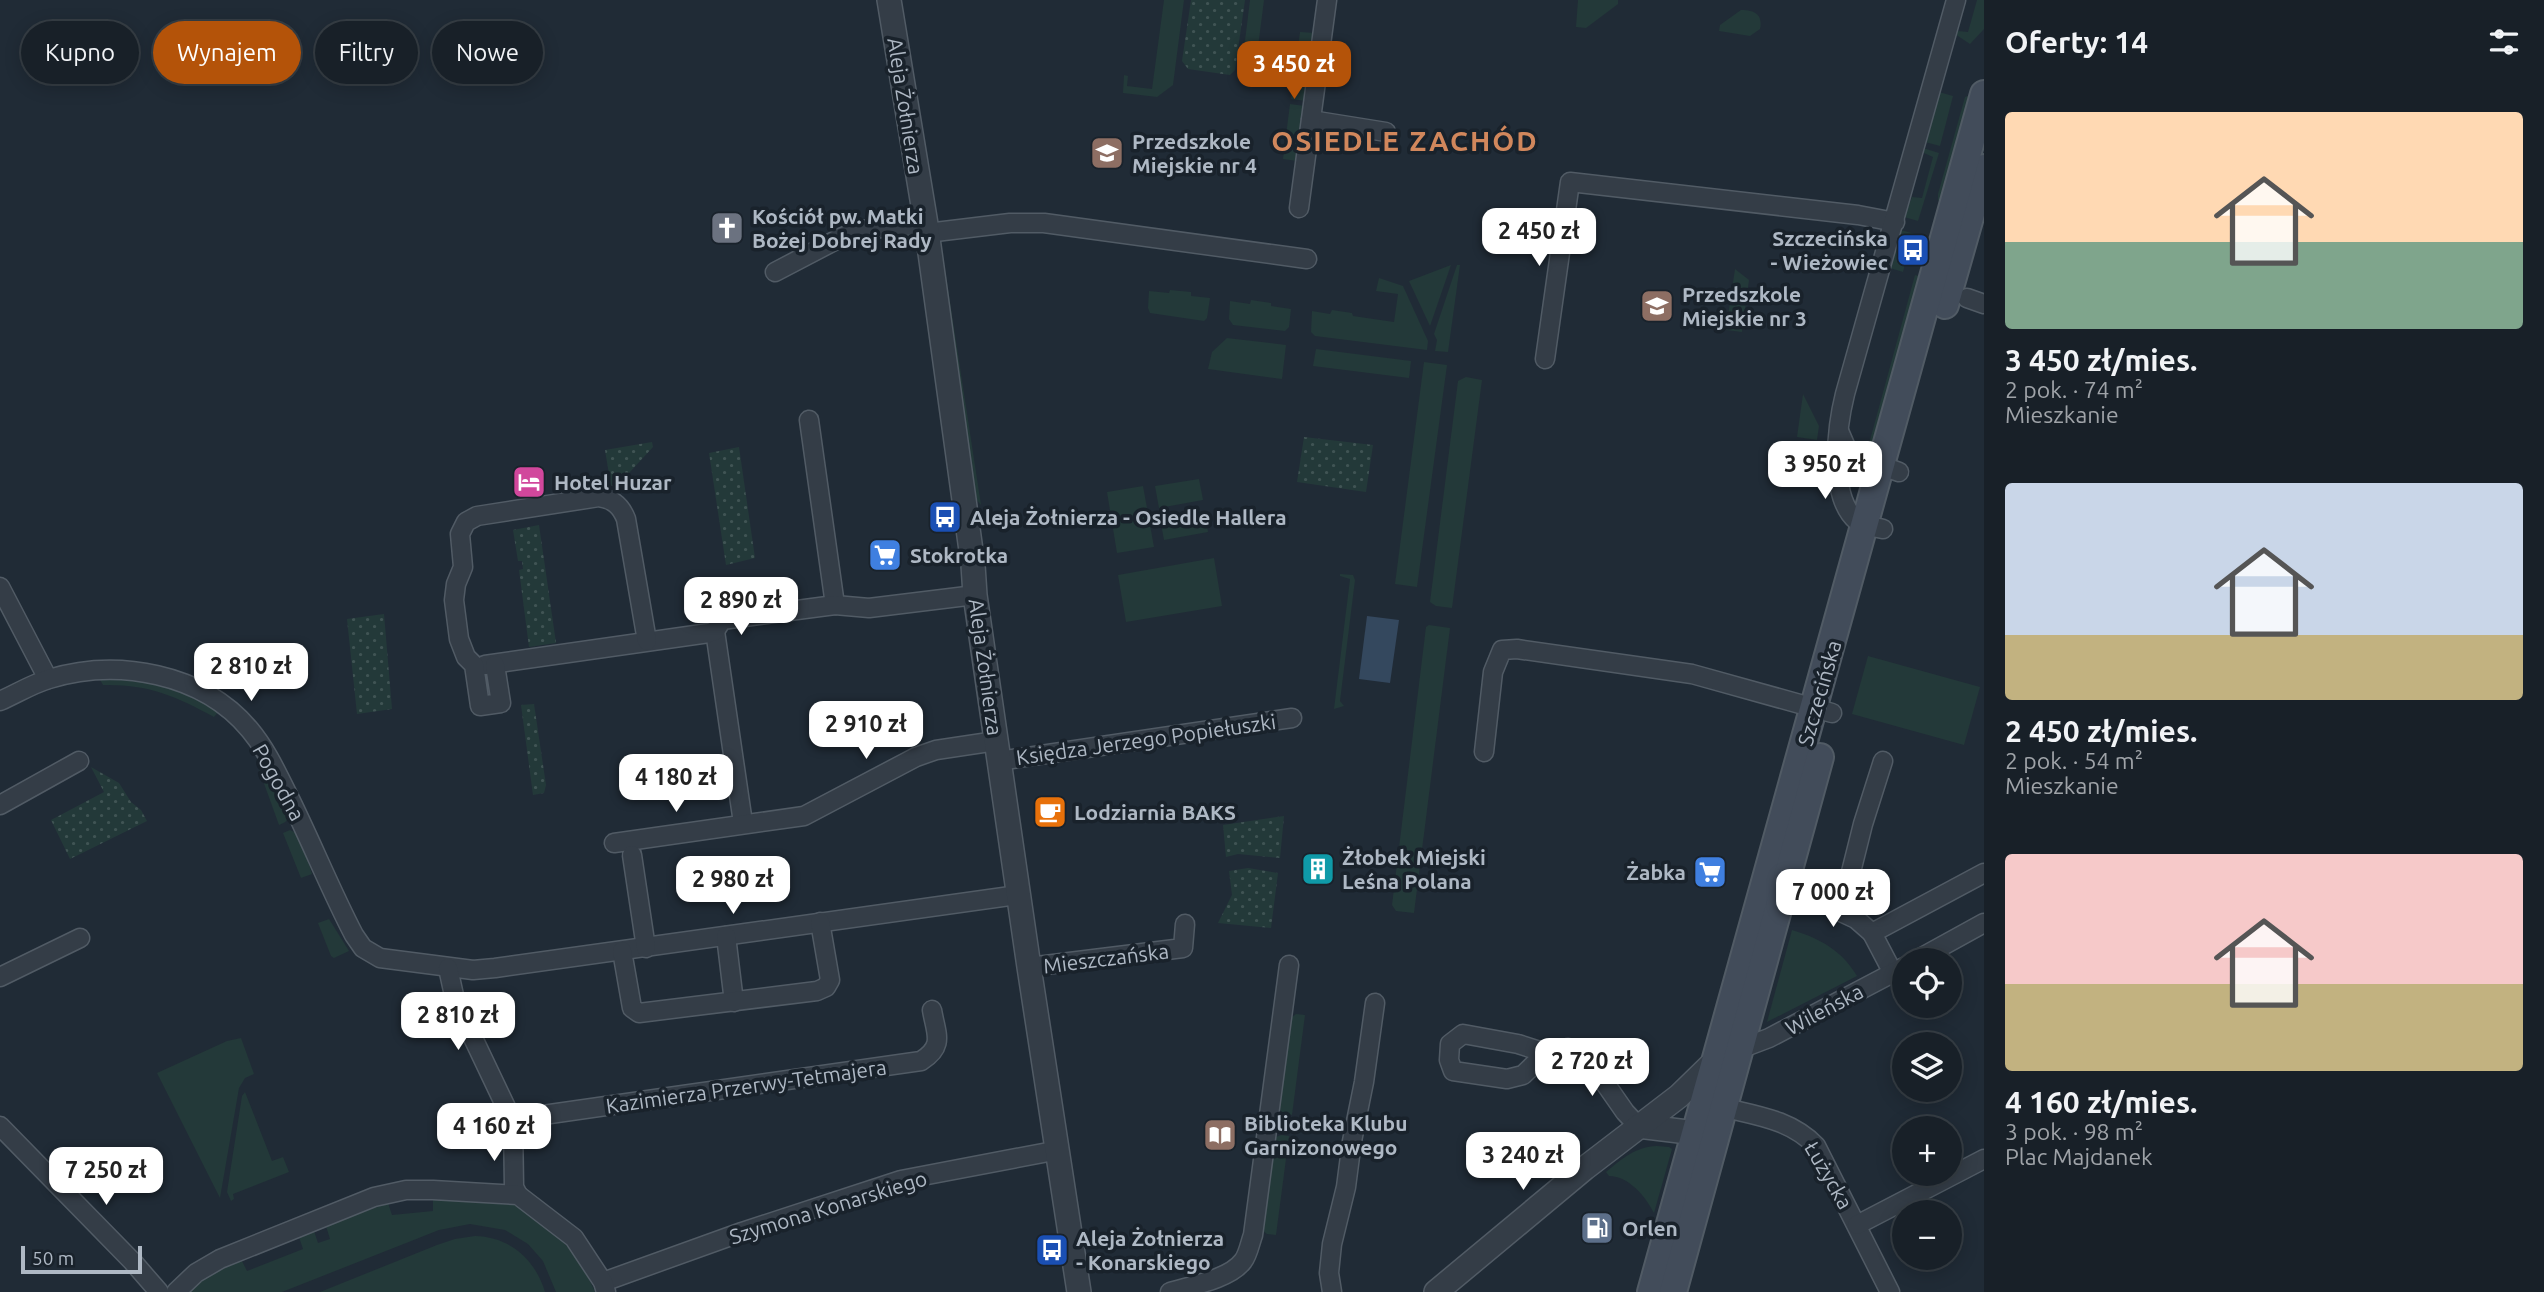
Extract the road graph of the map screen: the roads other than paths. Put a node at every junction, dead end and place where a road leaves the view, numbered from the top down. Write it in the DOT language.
graph roads {
  1 [pos="889,0"];
  2 [pos="1327,0"];
  3 [pos="1956,0"];
  4 [pos="1984,94"];
  5 [pos="1311,120"];
  6 [pos="1980,120"];
  7 [pos="1386,132"];
  8 [pos="1984,168"];
  9 [pos="1299,208"];
  10 [pos="1895,222"];
  11 [pos="926,228"];
  12 [pos="1307,259"];
  13 [pos="775,272"];
  14 [pos="1545,359"];
  15 [pos="809,420"];
  16 [pos="1838,428"];
  17 [pos="1890,470"];
  18 [pos="1874,527"];
  19 [pos="452,559"];
  20 [pos="456,583"];
  21 [pos="0,587"];
  22 [pos="975,595"];
  23 [pos="835,605"];
  24 [pos="715,631"];
  25 [pos="647,641"];
  26 [pos="501,664"];
  27 [pos="474,665"];
  28 [pos="48,679"];
  29 [pos="0,701"];
  30 [pos="1824,711"];
  31 [pos="1292,718"];
  32 [pos="998,751"];
  33 [pos="1484,752"];
  34 [pos="79,761"];
  35 [pos="1882,761"];
  36 [pos="0,805"];
  37 [pos="743,823"];
  38 [pos="614,843"];
  39 [pos="632,855"];
  40 [pos="1984,873"];
  41 [pos="1018,895"];
  42 [pos="820,922"];
  43 [pos="1984,923"];
  44 [pos="1185,924"];
  45 [pos="1872,933"];
  46 [pos="726,936"];
  47 [pos="80,937"];
  48 [pos="646,948"];
  49 [pos="1939,948"];
  50 [pos="622,951"];
  51 [pos="1892,961"];
  52 [pos="1289,965"];
  53 [pos="1029,967"];
  54 [pos="448,968"];
  55 [pos="1892,973"];
  56 [pos="0,977"];
  57 [pos="734,1002"];
  58 [pos="1375,1003"];
  59 [pos="932,1010"];
  60 [pos="1742,1048"];
  61 [pos="1546,1053"];
  62 [pos="1716,1060"];
  63 [pos="1703,1102"];
  64 [pos="513,1122"];
  65 [pos="0,1126"];
  66 [pos="1638,1126"];
  67 [pos="1696,1133"];
  68 [pos="1059,1150"];
  69 [pos="1984,1159"];
  70 [pos="518,1195"];
  71 [pos="1857,1225"];
  72 [pos="604,1287"];
  73 [pos="159,1292"];
  74 [pos="176,1292"];
  75 [pos="1079,1292"];
  76 [pos="1170,1292"];
  77 [pos="1332,1292"];
  78 [pos="1436,1292"];
  79 [pos="1651,1292"];
  80 [pos="1673,1292"];
  81 [pos="1891,1292"];
  1 -- 11 [label="street, Aleja Żołnierza"];
  2 -- 5 [label="street"];
  3 -- 10 [label="street"];
  4 -- 6 [label="main road, Szczecińska"];
  5 -- 7 [label="street"];
  5 -- 9 [label="street"];
  6 -- 17 [label="main road, Szczecińska"];
  8 -- 17 [label="main road, Szczecińska"];
  10 -- 14 [label="street"];
  10 -- 16 [label="street"];
  11 -- 12 [label="street"];
  11 -- 13 [label="street"];
  11 -- 22 [label="street, Aleja Żołnierza"];
  15 -- 23 [label="street"];
  16 -- 17 [label="street"];
  16 -- 18 [label="street"];
  17 -- 18 [label="main road, Szczecińska"];
  18 -- 30 [label="main road, Szczecińska"];
  19 -- 20 [label="street"];
  20 -- 25 [label="street"];
  20 -- 27 [label="street"];
  21 -- 28 [label="street"];
  22 -- 23 [label="street"];
  22 -- 32 [label="street, Aleja Żołnierza"];
  23 -- 24 [label="street"];
  24 -- 25 [label="street"];
  24 -- 37 [label="street"];
  25 -- 26 [label="street"];
  26 -- 27 [label="street"];
  26 -- 27 [label="street"];
  28 -- 29 [label="street, Pogodna"];
  28 -- 54 [label="street, Pogodna"];
  30 -- 33 [label="street"];
  30 -- 60 [label="main road, Szczecińska"];
  30 -- 62 [label="main road, Szczecińska"];
  31 -- 32 [label="street, Księdza Jerzego Popiełuszki"];
  32 -- 37 [label="street, Księdza Jerzego Popiełuszki"];
  32 -- 41 [label="street, Aleja Żołnierza"];
  34 -- 36 [label="street"];
  35 -- 45 [label="street"];
  37 -- 38 [label="street, Księdza Jerzego Popiełuszki"];
  39 -- 48 [label="street"];
  40 -- 45 [label="street"];
  41 -- 42 [label="street"];
  41 -- 53 [label="street, Aleja Żołnierza"];
  42 -- 46 [label="street"];
  42 -- 57 [label="street"];
  43 -- 49 [label="street"];
  44 -- 53 [label="street, Mieszczańska"];
  45 -- 51 [label="street"];
  46 -- 48 [label="street"];
  46 -- 57 [label="street"];
  47 -- 56 [label="street"];
  48 -- 50 [label="street"];
  50 -- 54 [label="street"];
  50 -- 57 [label="street"];
  52 -- 76 [label="street"];
  53 -- 68 [label="street, Aleja Żołnierza"];
  54 -- 64 [label="street"];
  55 -- 60 [label="street, Wileńska"];
  58 -- 77 [label="street"];
  59 -- 64 [label="street, Kazimierza Przerwy-Tetmajera"];
  60 -- 62 [label="street, Wileńska"];
  60 -- 63 [label="main road, Szczecińska"];
  61 -- 61 [label="street"];
  61 -- 66 [label="street"];
  62 -- 63 [label="main road, Szczecińska"];
  63 -- 66 [label="street"];
  63 -- 67 [label="main road, Szczecińska"];
  63 -- 71 [label="street, Łużycka"];
  63 -- 80 [label="main road, Szczecińska"];
  64 -- 70 [label="street"];
  65 -- 73 [label="street"];
  66 -- 67 [label="street"];
  66 -- 78 [label="street"];
  67 -- 79 [label="main road, Szczecińska"];
  68 -- 72 [label="street, Szymona Konarskiego"];
  68 -- 75 [label="street, Aleja Żołnierza"];
  69 -- 71 [label="street"];
  70 -- 72 [label="street"];
  70 -- 74 [label="street"];
  71 -- 81 [label="street, Łużycka"];
}
